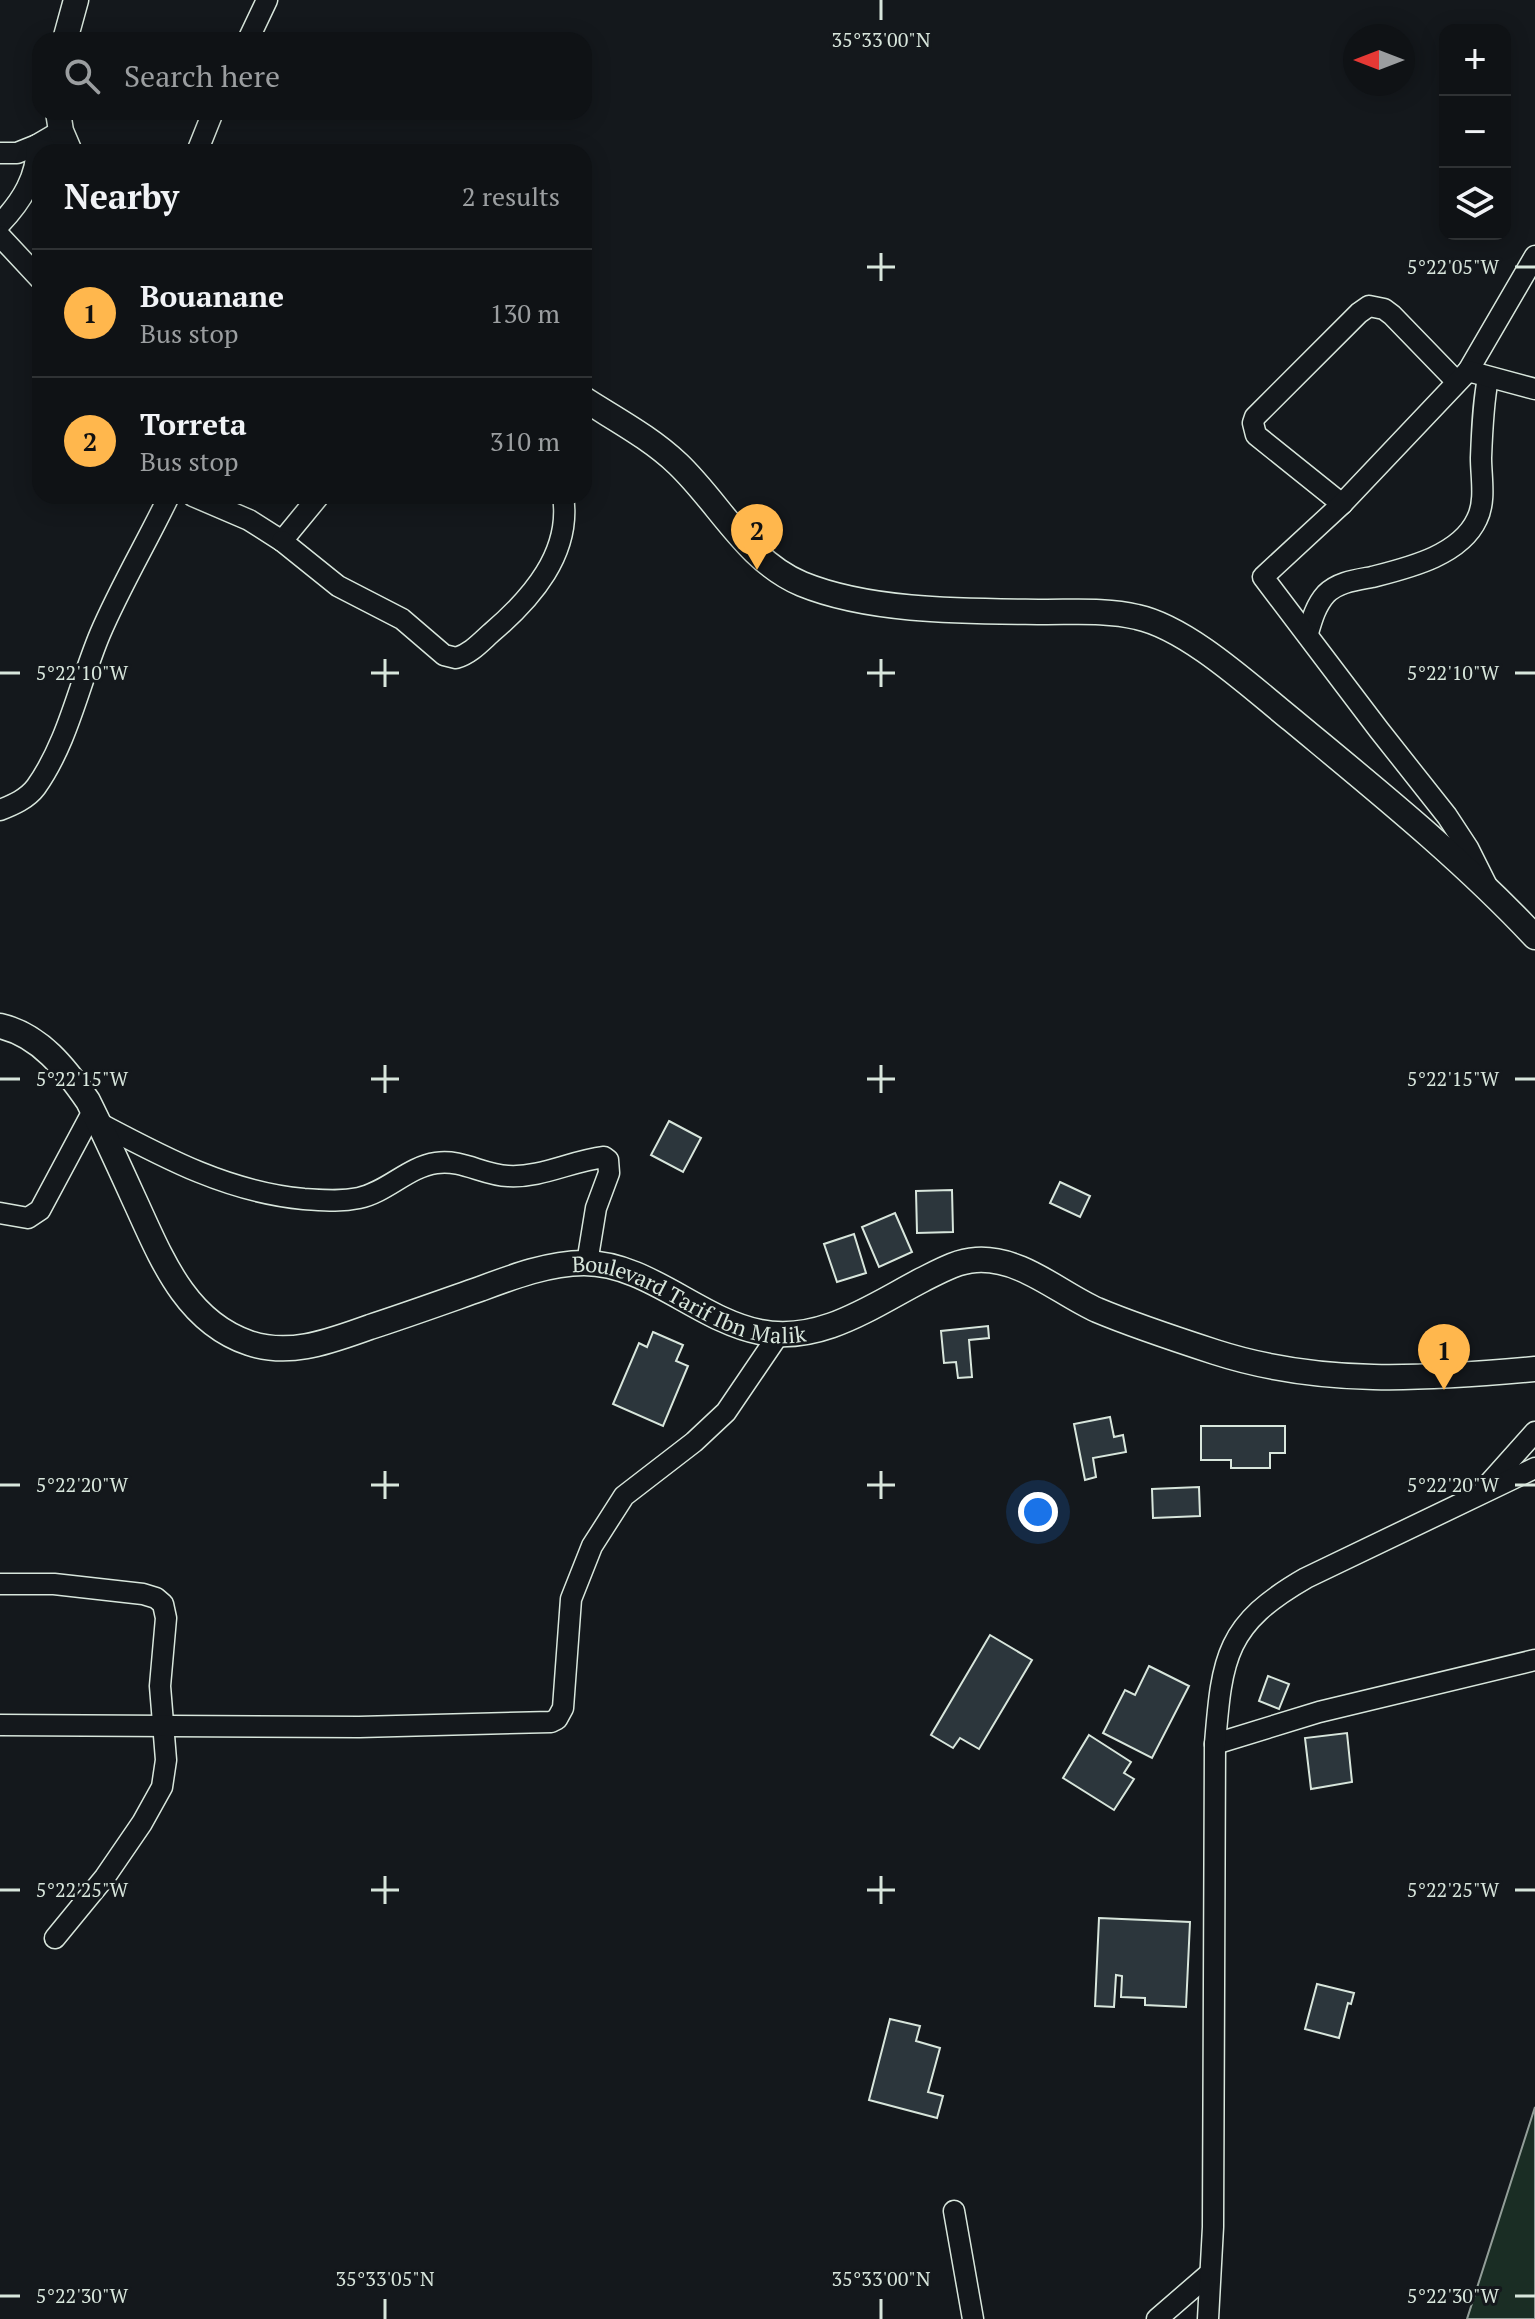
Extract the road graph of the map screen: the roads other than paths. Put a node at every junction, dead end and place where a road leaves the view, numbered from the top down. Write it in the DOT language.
graph roads {
  1 [pos="76,0"];
  2 [pos="267,0"];
  3 [pos="67,32"];
  4 [pos="252,32"];
  5 [pos="210,120"];
  6 [pos="63,132"];
  7 [pos="39,144"];
  8 [pos="200,144"];
  9 [pos="32,148"];
  10 [pos="0,153"];
  11 [pos="32,178"];
  12 [pos="0,224"];
  13 [pos="0,236"];
  14 [pos="1535,256"];
  15 [pos="32,270"];
  16 [pos="1463,376"];
  17 [pos="1488,378"];
  18 [pos="1535,389"];
  19 [pos="592,404"];
  20 [pos="165,504"];
  21 [pos="212,504"];
  22 [pos="312,504"];
  23 [pos="564,504"];
  24 [pos="1342,504"];
  25 [pos="282,541"];
  26 [pos="1308,633"];
  27 [pos="0,810"];
  28 [pos="1490,891"];
  29 [pos="1535,937"];
  30 [pos="0,1026"];
  31 [pos="96,1117"];
  32 [pos="0,1213"];
  33 [pos="587,1263"];
  34 [pos="779,1334"];
  35 [pos="1531,1371"];
  36 [pos="1535,1432"];
  37 [pos="1535,1468"];
  38 [pos="1474,1500"];
  39 [pos="0,1584"];
  40 [pos="1535,1660"];
  41 [pos="0,1725"];
  42 [pos="163,1726"];
  43 [pos="1215,1744"];
  44 [pos="55,1938"];
  45 [pos="954,2211"];
  46 [pos="1209,2274"];
  47 [pos="973,2319"];
  48 [pos="1157,2319"];
  49 [pos="1208,2319"];
  1 -- 3 [label="street"];
  2 -- 4 [label="street"];
  5 -- 8 [label="street"];
  6 -- 7 [label="street"];
  9 -- 10 [label="street"];
  11 -- 12 [label="street"];
  13 -- 15 [label="street"];
  14 -- 16 [label="street"];
  16 -- 17 [label="street"];
  16 -- 24 [label="street"];
  16 -- 24 [label="street"];
  17 -- 18 [label="street"];
  17 -- 26 [label="street"];
  19 -- 28 [label="street"];
  20 -- 27 [label="street"];
  21 -- 25 [label="street"];
  22 -- 25 [label="street"];
  23 -- 25 [label="street"];
  24 -- 26 [label="street"];
  26 -- 28 [label="street"];
  28 -- 29 [label="street"];
  30 -- 31 [label="street, Boulevard Tarif Ibn Malik"];
  31 -- 32 [label="street"];
  31 -- 33 [label="street, Boulevard Tarif Ibn Malik"];
  31 -- 33 [label="street"];
  33 -- 34 [label="street, Boulevard Tarif Ibn Malik"];
  34 -- 35 [label="street, Boulevard Tarif Ibn Malik"];
  34 -- 42 [label="street"];
  36 -- 38 [label="street"];
  37 -- 38 [label="street"];
  38 -- 43 [label="street"];
  39 -- 42 [label="street"];
  40 -- 43 [label="street"];
  41 -- 42 [label="street"];
  42 -- 44 [label="street"];
  43 -- 46 [label="street"];
  45 -- 47 [label="street"];
  46 -- 48 [label="street"];
  46 -- 49 [label="street"];
}
